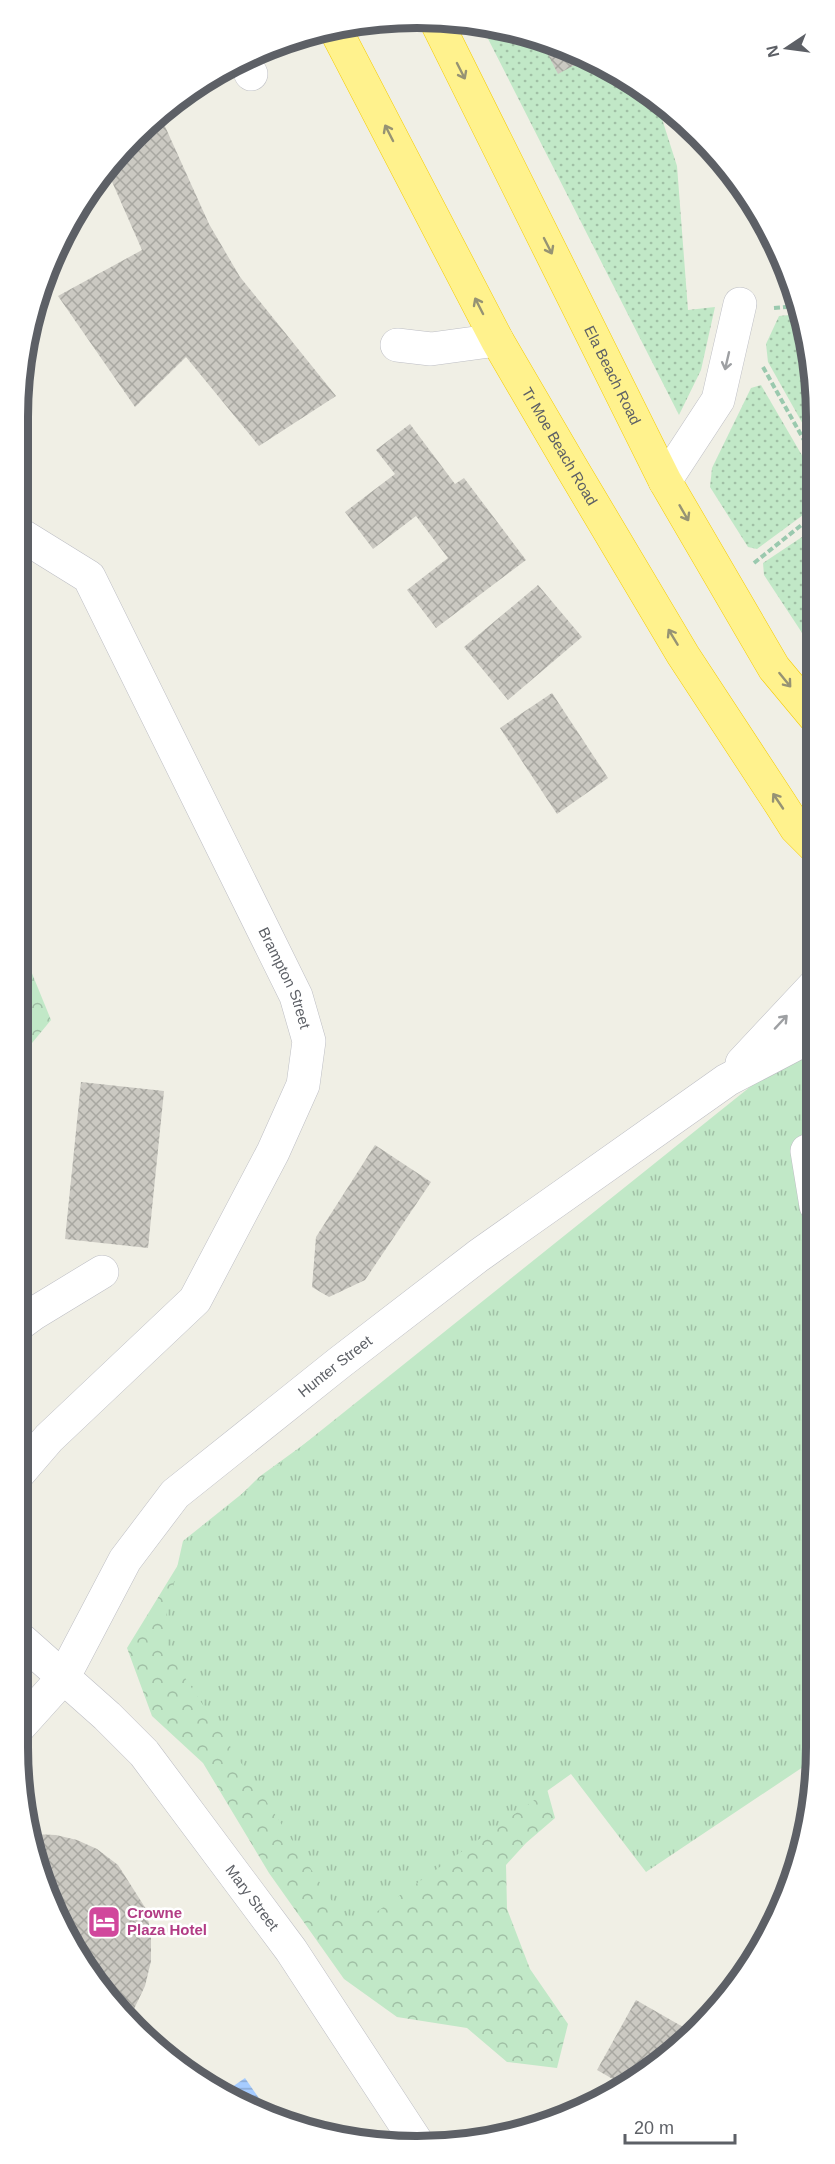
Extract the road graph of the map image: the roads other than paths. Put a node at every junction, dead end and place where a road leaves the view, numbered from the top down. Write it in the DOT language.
graph roads {
  1 [pos="440,29"];
  2 [pos="339,37"];
  3 [pos="740,304"];
  4 [pos="497,340"];
  5 [pos="397,345"];
  6 [pos="665,481"];
  7 [pos="28,538"];
  8 [pos="806,706"];
  9 [pos="806,838"];
  10 [pos="806,995"];
  11 [pos="806,1039"];
  12 [pos="727,1080"];
  13 [pos="102,1272"];
  14 [pos="28,1319"];
  15 [pos="28,1462"];
  16 [pos="28,1646"];
  17 [pos="63,1678"];
  18 [pos="28,1717"];
  19 [pos="413,2136"];
  1 -- 6 [label="highway, Ela Beach Road, one-way"];
  4 -- 2 [label="highway, Tr Moe Beach Road, one-way"];
  3 -- 6 [label="street, one-way"];
  4 -- 5 [label="street"];
  9 -- 4 [label="highway, Tr Moe Beach Road, one-way"];
  6 -- 8 [label="highway, Ela Beach Road, one-way"];
  7 -- 15 [label="street, Brampton Street"];
  12 -- 10 [label="street, Hunter Street, one-way"];
  11 -- 12 [label="street, Hunter Street"];
  12 -- 17 [label="street, Hunter Street"];
  13 -- 14 [label="street"];
  16 -- 17 [label="street"];
  17 -- 18 [label="street, Hunter Street"];
  17 -- 19 [label="street, Mary Street"];
}
